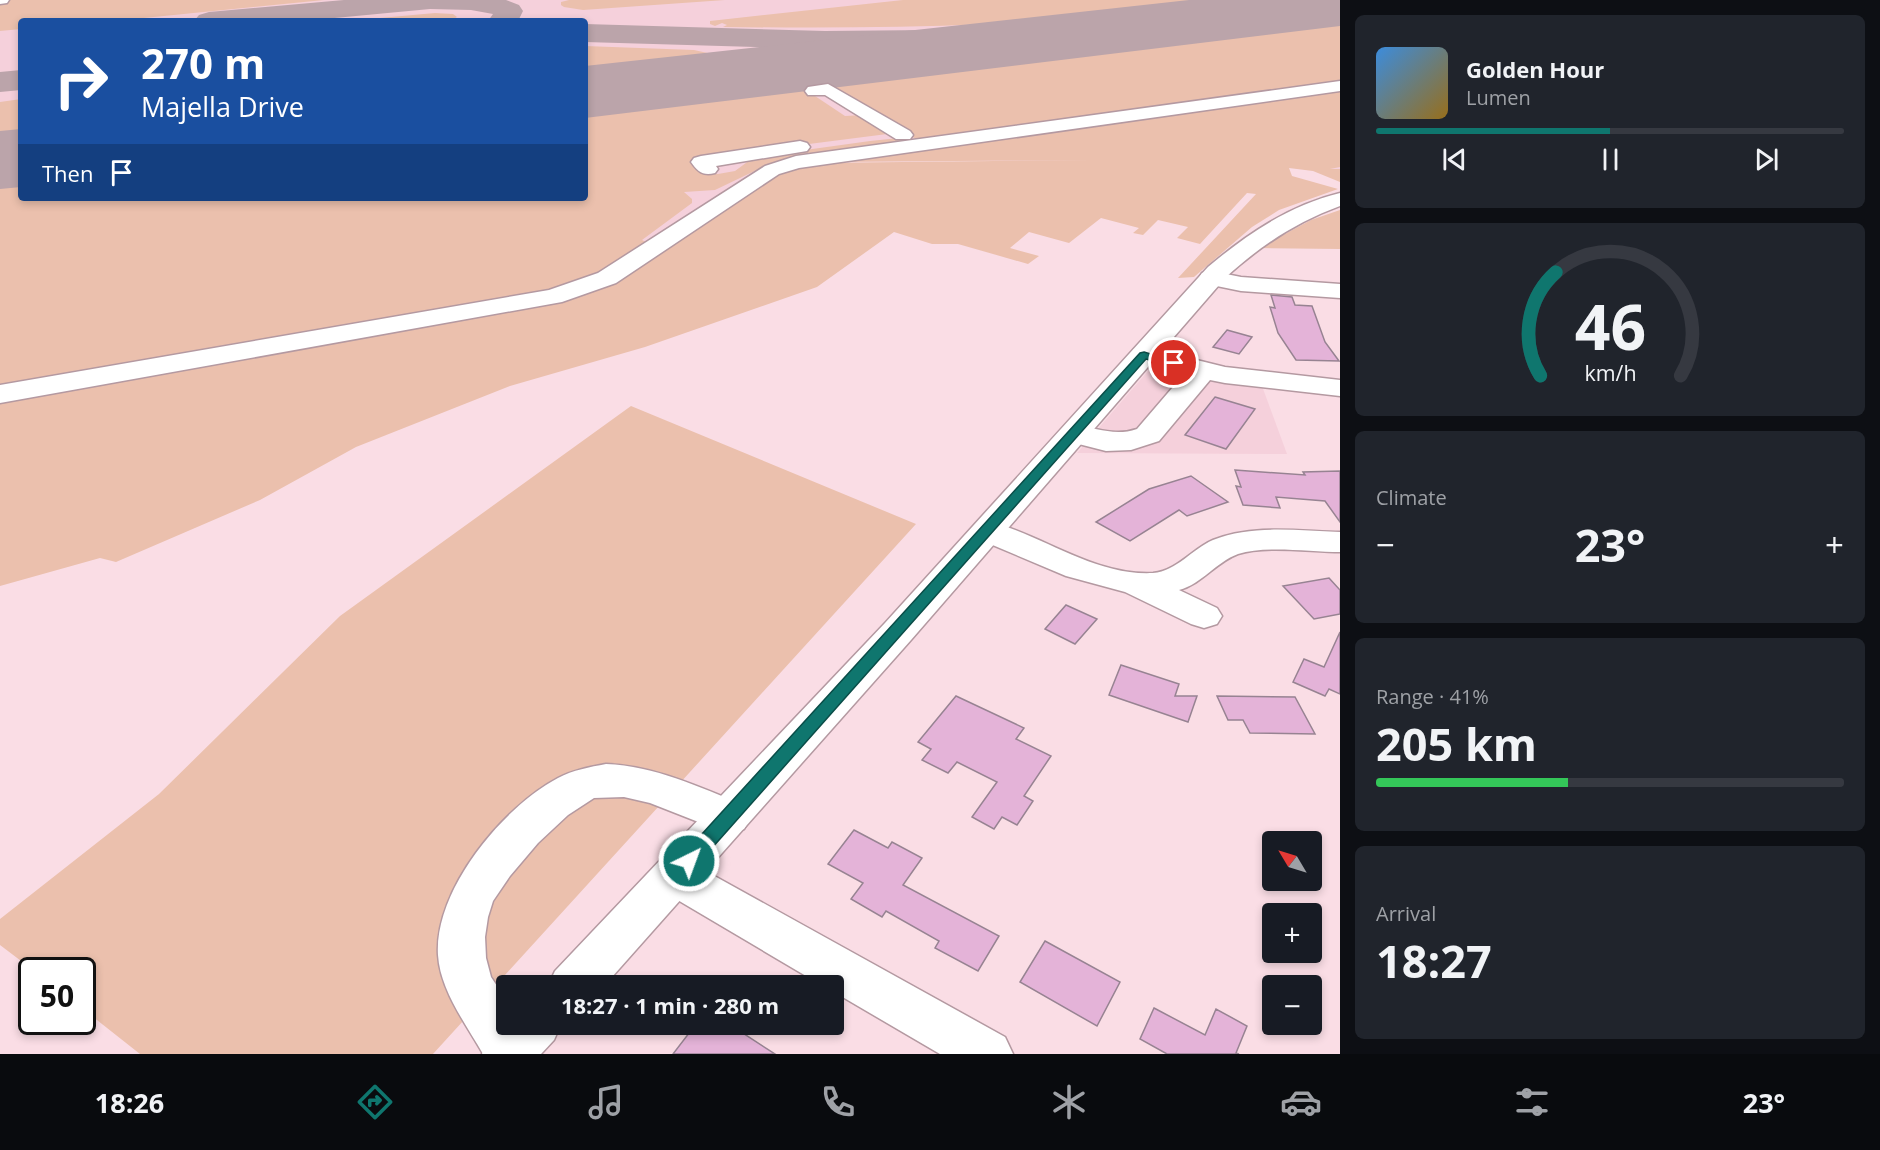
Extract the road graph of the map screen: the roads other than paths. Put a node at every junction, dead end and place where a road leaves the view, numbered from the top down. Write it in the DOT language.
graph roads {
  1 [pos="1340,86"];
  2 [pos="814,91"];
  3 [pos="911,140"];
  4 [pos="708,169"];
  5 [pos="1340,199"];
  6 [pos="1211,278"];
  7 [pos="1340,291"];
  8 [pos="1144,355"];
  9 [pos="1203,370"];
  10 [pos="1340,388"];
  11 [pos="0,393"];
  12 [pos="1074,434"];
  13 [pos="988,531"];
  14 [pos="1340,542"];
  15 [pos="1136,583"];
  16 [pos="1204,616"];
  17 [pos="729,817"];
  18 [pos="675,876"];
  19 [pos="582,975"];
  20 [pos="517,1046"];
  21 [pos="987,1054"];
  1 -- 3 [label="main road"];
  2 -- 3 [label="main road"];
  3 -- 4 [label="main road"];
  3 -- 11 [label="main road"];
  5 -- 6 [label="main road"];
  6 -- 7 [label="main road"];
  6 -- 8 [label="main road"];
  8 -- 9 [label="main road"];
  8 -- 12 [label="main road"];
  9 -- 10 [label="main road"];
  9 -- 12 [label="main road"];
  12 -- 13 [label="main road"];
  13 -- 15 [label="main road"];
  13 -- 17 [label="main road"];
  14 -- 15 [label="main road"];
  15 -- 16 [label="main road"];
  17 -- 18 [label="main road"];
  17 -- 20 [label="main road"];
  18 -- 19 [label="main road"];
  18 -- 21 [label="main road"];
}
